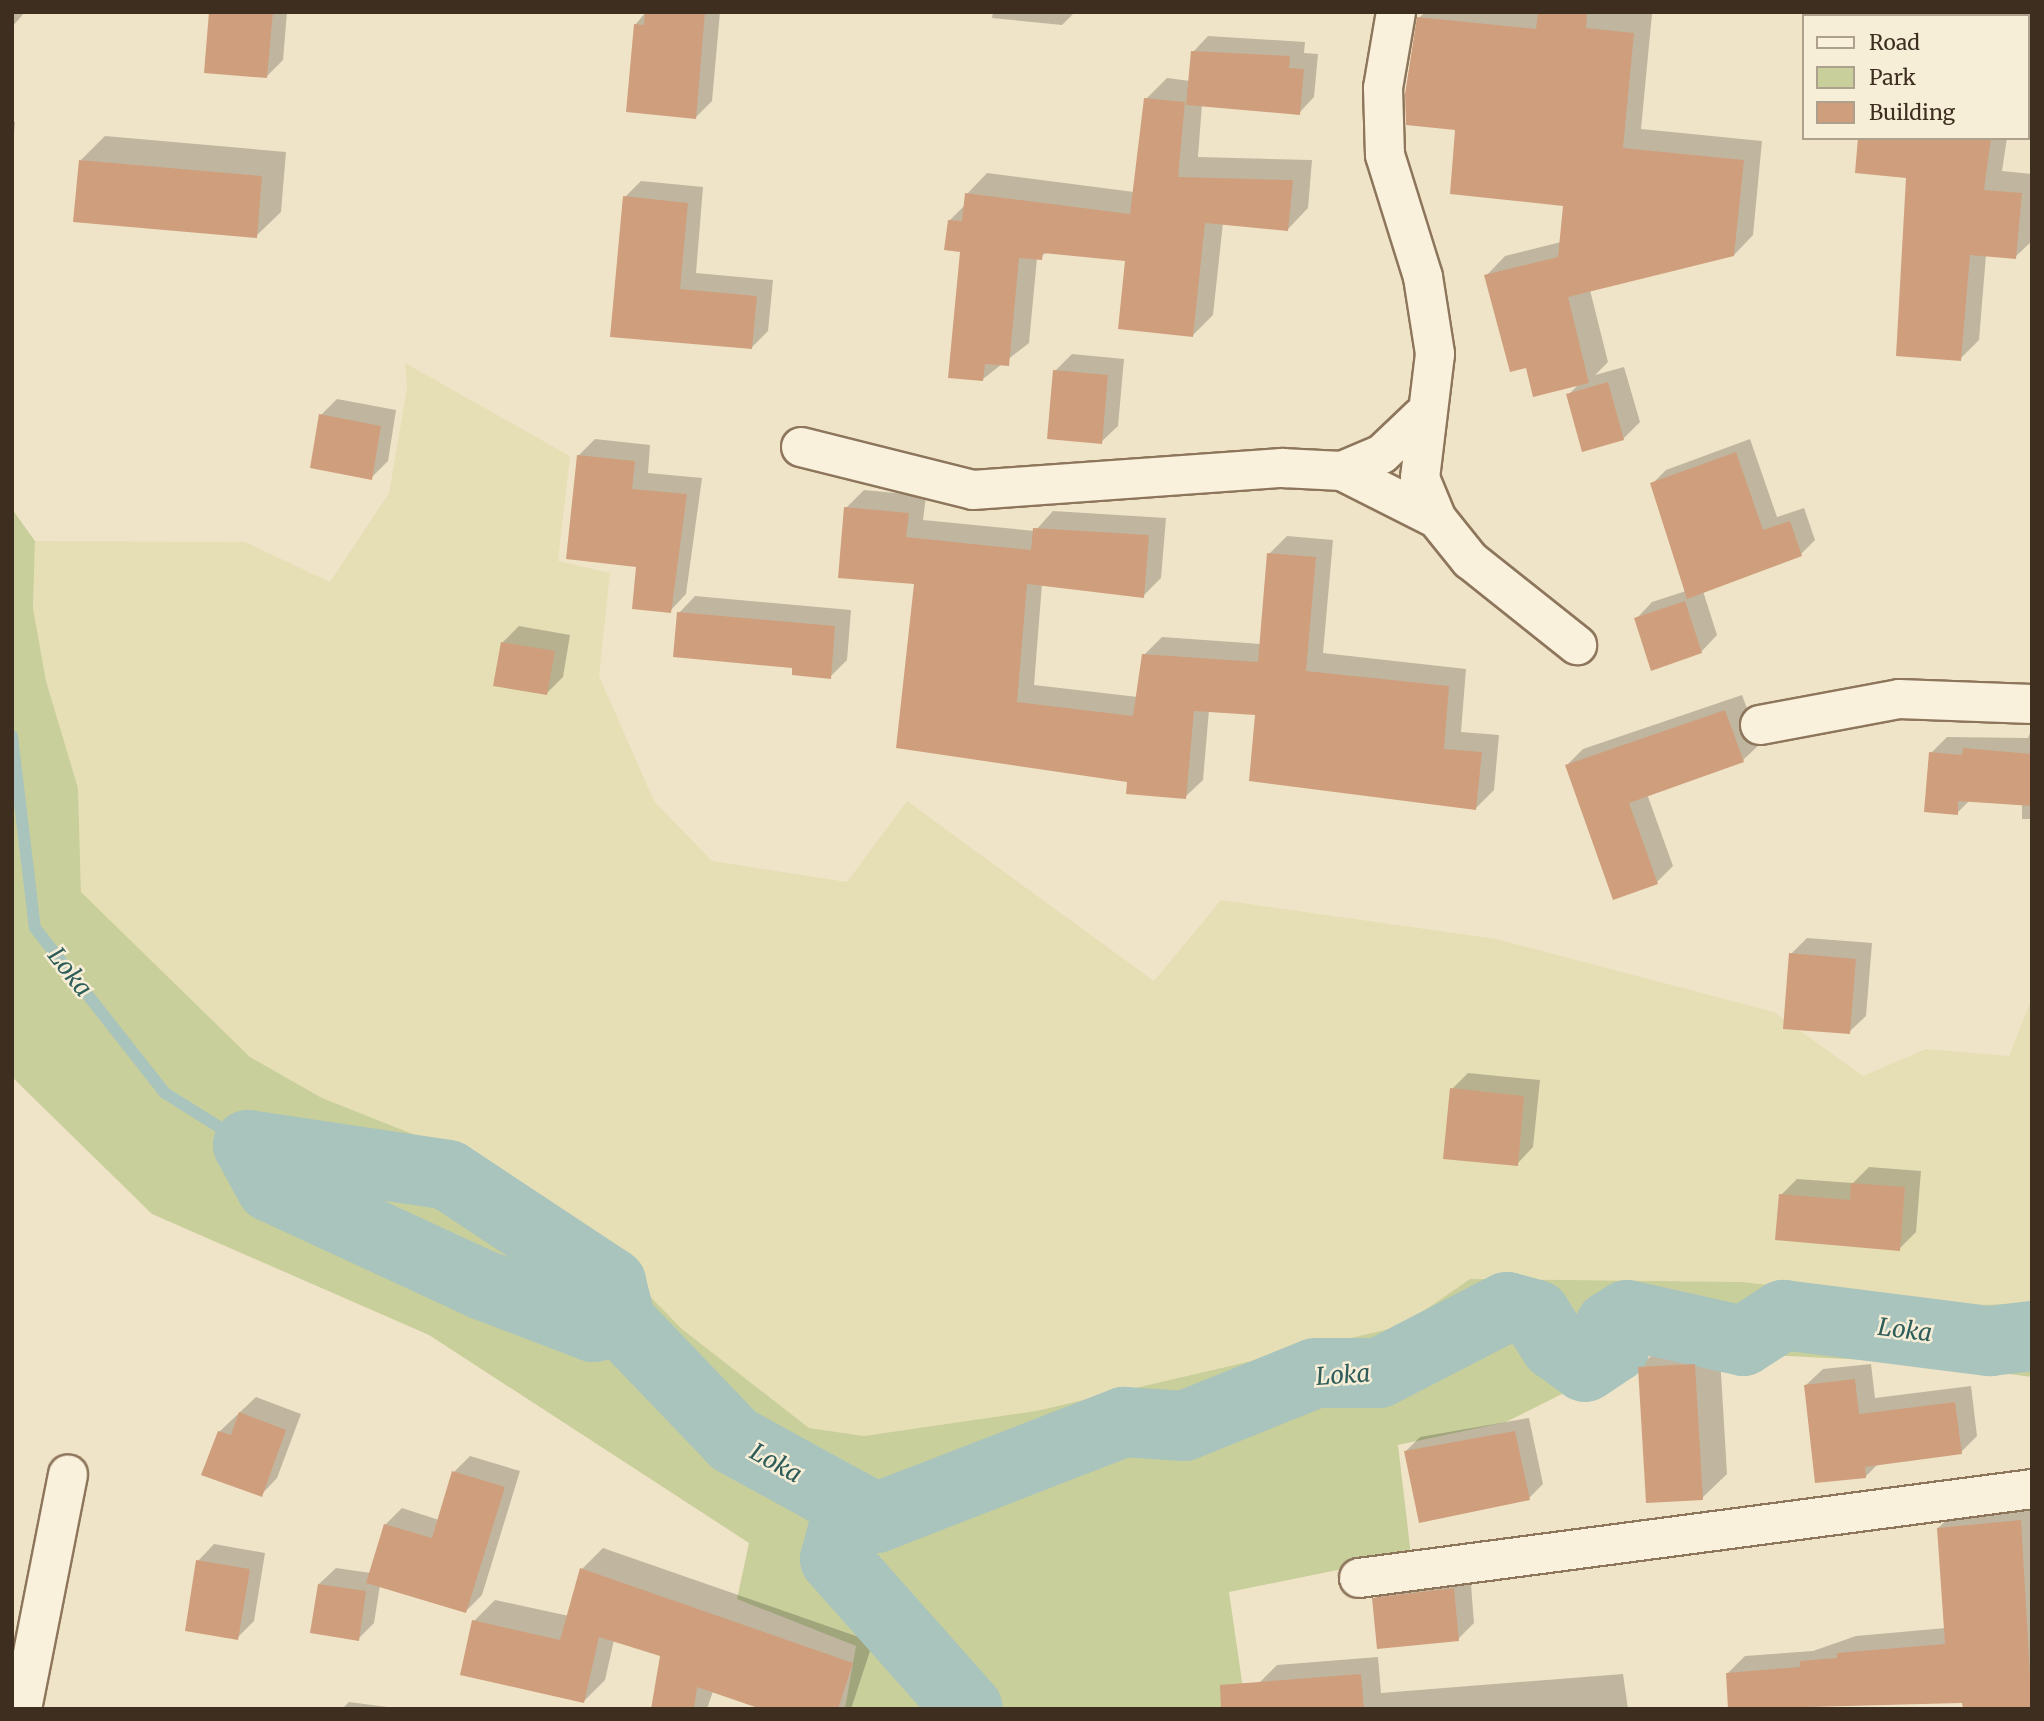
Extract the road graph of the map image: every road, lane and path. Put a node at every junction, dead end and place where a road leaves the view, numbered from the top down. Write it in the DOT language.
graph roads {
  1 [pos="1396,12"];
  2 [pos="1422,416"];
  3 [pos="801,447"];
  4 [pos="1342,471"];
  5 [pos="1437,519"];
  6 [pos="1577,645"];
  7 [pos="2032,704"];
  8 [pos="1760,725"];
  9 [pos="68,1474"];
  10 [pos="2032,1489"];
  11 [pos="1359,1578"];
  12 [pos="22,1709"];
  1 -- 2 [label="street"];
  2 -- 4 [label="street"];
  2 -- 5 [label="street"];
  3 -- 4 [label="street"];
  4 -- 5 [label="street"];
  5 -- 6 [label="street"];
  7 -- 8 [label="street"];
  9 -- 12 [label="street"];
  10 -- 11 [label="street"];
}
